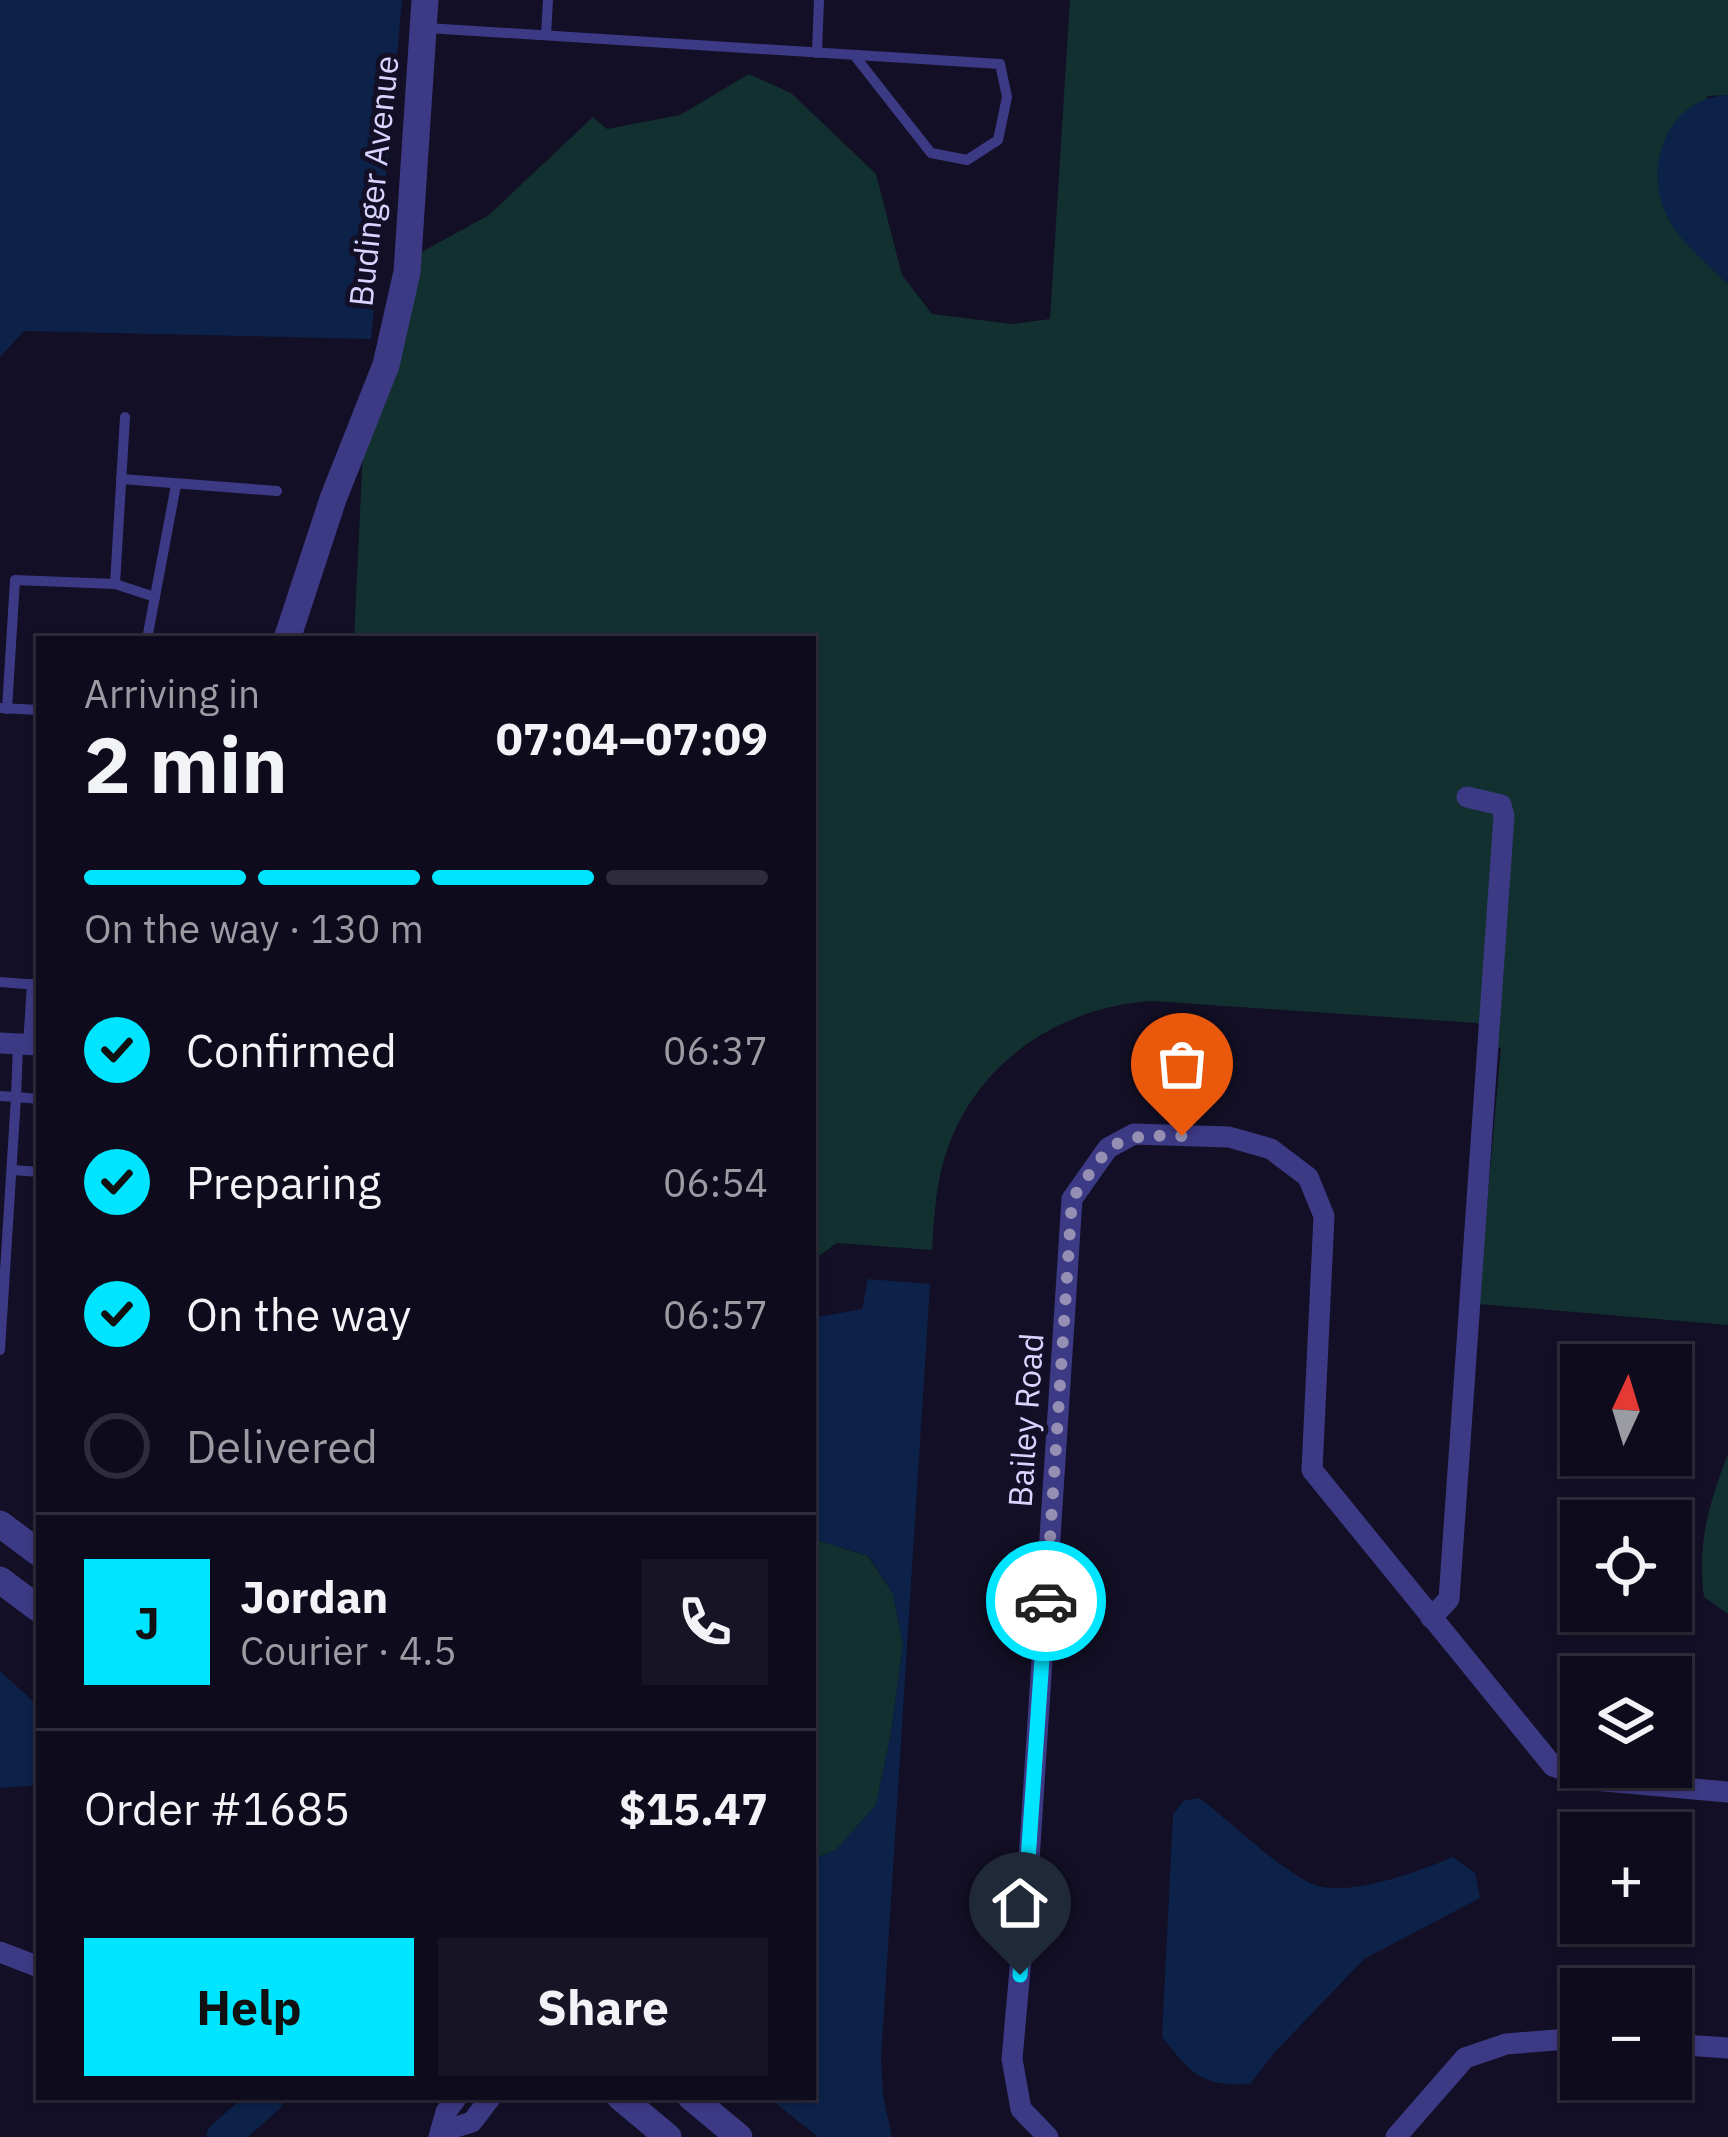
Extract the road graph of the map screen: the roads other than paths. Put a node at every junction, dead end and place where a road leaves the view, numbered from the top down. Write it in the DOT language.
graph roads {
  1 [pos="548,0"];
  2 [pos="819,0"];
  3 [pos="425,14"];
  4 [pos="546,35"];
  5 [pos="817,52"];
  6 [pos="854,55"];
  7 [pos="125,417"];
  8 [pos="121,479"];
  9 [pos="176,485"];
  10 [pos="277,491"];
  11 [pos="115,584"];
  12 [pos="155,597"];
  13 [pos="6,634"];
  14 [pos="148,636"];
  15 [pos="288,636"];
  16 [pos="3,709"];
  17 [pos="36,710"];
  18 [pos="1467,797"];
  19 [pos="0,982"];
  20 [pos="35,984"];
  21 [pos="21,1044"];
  22 [pos="0,1096"];
  23 [pos="16,1097"];
  24 [pos="36,1099"];
  25 [pos="13,1170"];
  26 [pos="36,1172"];
  27 [pos="0,1350"];
  28 [pos="0,1524"];
  29 [pos="36,1550"];
  30 [pos="0,1580"];
  31 [pos="36,1607"];
  32 [pos="1431,1618"];
  33 [pos="1728,1792"];
  34 [pos="0,1952"];
  35 [pos="36,1965"];
  36 [pos="1560,2040"];
  37 [pos="1692,2045"];
  38 [pos="1728,2048"];
  39 [pos="455,2100"];
  40 [pos="489,2100"];
  41 [pos="624,2100"];
  42 [pos="695,2100"];
  43 [pos="441,2134"];
  44 [pos="668,2137"];
  45 [pos="739,2137"];
  46 [pos="1048,2137"];
  47 [pos="1396,2137"];
  1 -- 4 [label="lane"];
  2 -- 5 [label="lane"];
  3 -- 4 [label="lane"];
  3 -- 15 [label="street, Budinger Avenue"];
  4 -- 5 [label="lane"];
  5 -- 6 [label="lane"];
  6 -- 6 [label="lane"];
  7 -- 8 [label="lane"];
  8 -- 9 [label="lane"];
  8 -- 11 [label="lane"];
  9 -- 10 [label="lane"];
  9 -- 12 [label="lane"];
  11 -- 12 [label="lane"];
  11 -- 13 [label="lane"];
  12 -- 14 [label="lane"];
  13 -- 16 [label="lane"];
  16 -- 17 [label="lane"];
  18 -- 32 [label="street"];
  19 -- 20 [label="lane"];
  20 -- 21 [label="lane"];
  21 -- 23 [label="lane"];
  22 -- 23 [label="lane"];
  23 -- 24 [label="lane"];
  23 -- 25 [label="lane"];
  25 -- 26 [label="lane"];
  25 -- 27 [label="lane"];
  28 -- 29 [label="street"];
  30 -- 31 [label="street"];
  32 -- 33 [label="street"];
  32 -- 46 [label="street, Bailey Road"];
  34 -- 35 [label="street"];
  36 -- 47 [label="street"];
  37 -- 38 [label="street"];
  39 -- 43 [label="street"];
  40 -- 43 [label="street"];
  41 -- 44 [label="street"];
  42 -- 45 [label="street"];
}
